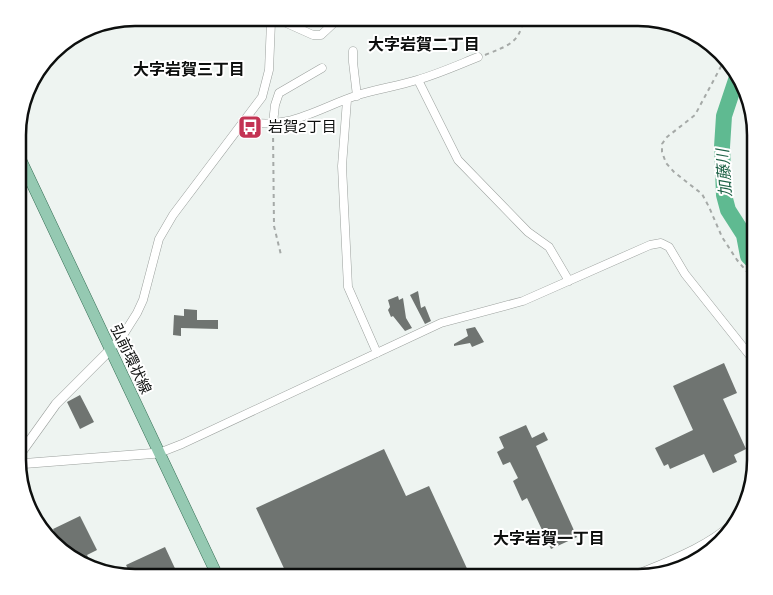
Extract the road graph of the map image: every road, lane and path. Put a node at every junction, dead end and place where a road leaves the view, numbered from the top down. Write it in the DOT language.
graph roads {
  1 [pos="271,26"];
  2 [pos="293,26"];
  3 [pos="331,26"];
  4 [pos="522,26"];
  5 [pos="354,51"];
  6 [pos="478,57"];
  7 [pos="722,65"];
  8 [pos="322,68"];
  9 [pos="418,80"];
  10 [pos="357,96"];
  11 [pos="347,100"];
  12 [pos="244,120"];
  13 [pos="273,123"];
  14 [pos="26,171"];
  15 [pos="281,255"];
  16 [pos="747,272"];
  17 [pos="569,281"];
  18 [pos="110,350"];
  19 [pos="747,352"];
  20 [pos="377,353"];
  21 [pos="26,446"];
  22 [pos="158,453"];
  23 [pos="26,463"];
  24 [pos="716,536"];
  25 [pos="653,568"];
  26 [pos="214,569"];
  1 -- 12 [label="street"];
  2 -- 3 [label="street"];
  4 -- 6 [label="path"];
  5 -- 10 [label="street"];
  6 -- 9 [label="street"];
  7 -- 16 [label="path"];
  8 -- 13 [label="street"];
  9 -- 10 [label="street"];
  9 -- 17 [label="street"];
  10 -- 11 [label="street"];
  11 -- 13 [label="street"];
  11 -- 20 [label="street"];
  12 -- 13 [label="street"];
  12 -- 18 [label="street"];
  13 -- 15 [label="path"];
  14 -- 18 [label="main road, 弘前環状線"];
  17 -- 19 [label="street"];
  17 -- 20 [label="street"];
  18 -- 21 [label="street"];
  18 -- 22 [label="main road, 弘前環状線"];
  20 -- 22 [label="street"];
  22 -- 23 [label="street"];
  22 -- 26 [label="main road, 弘前環状線"];
  24 -- 25 [label="street"];
}
